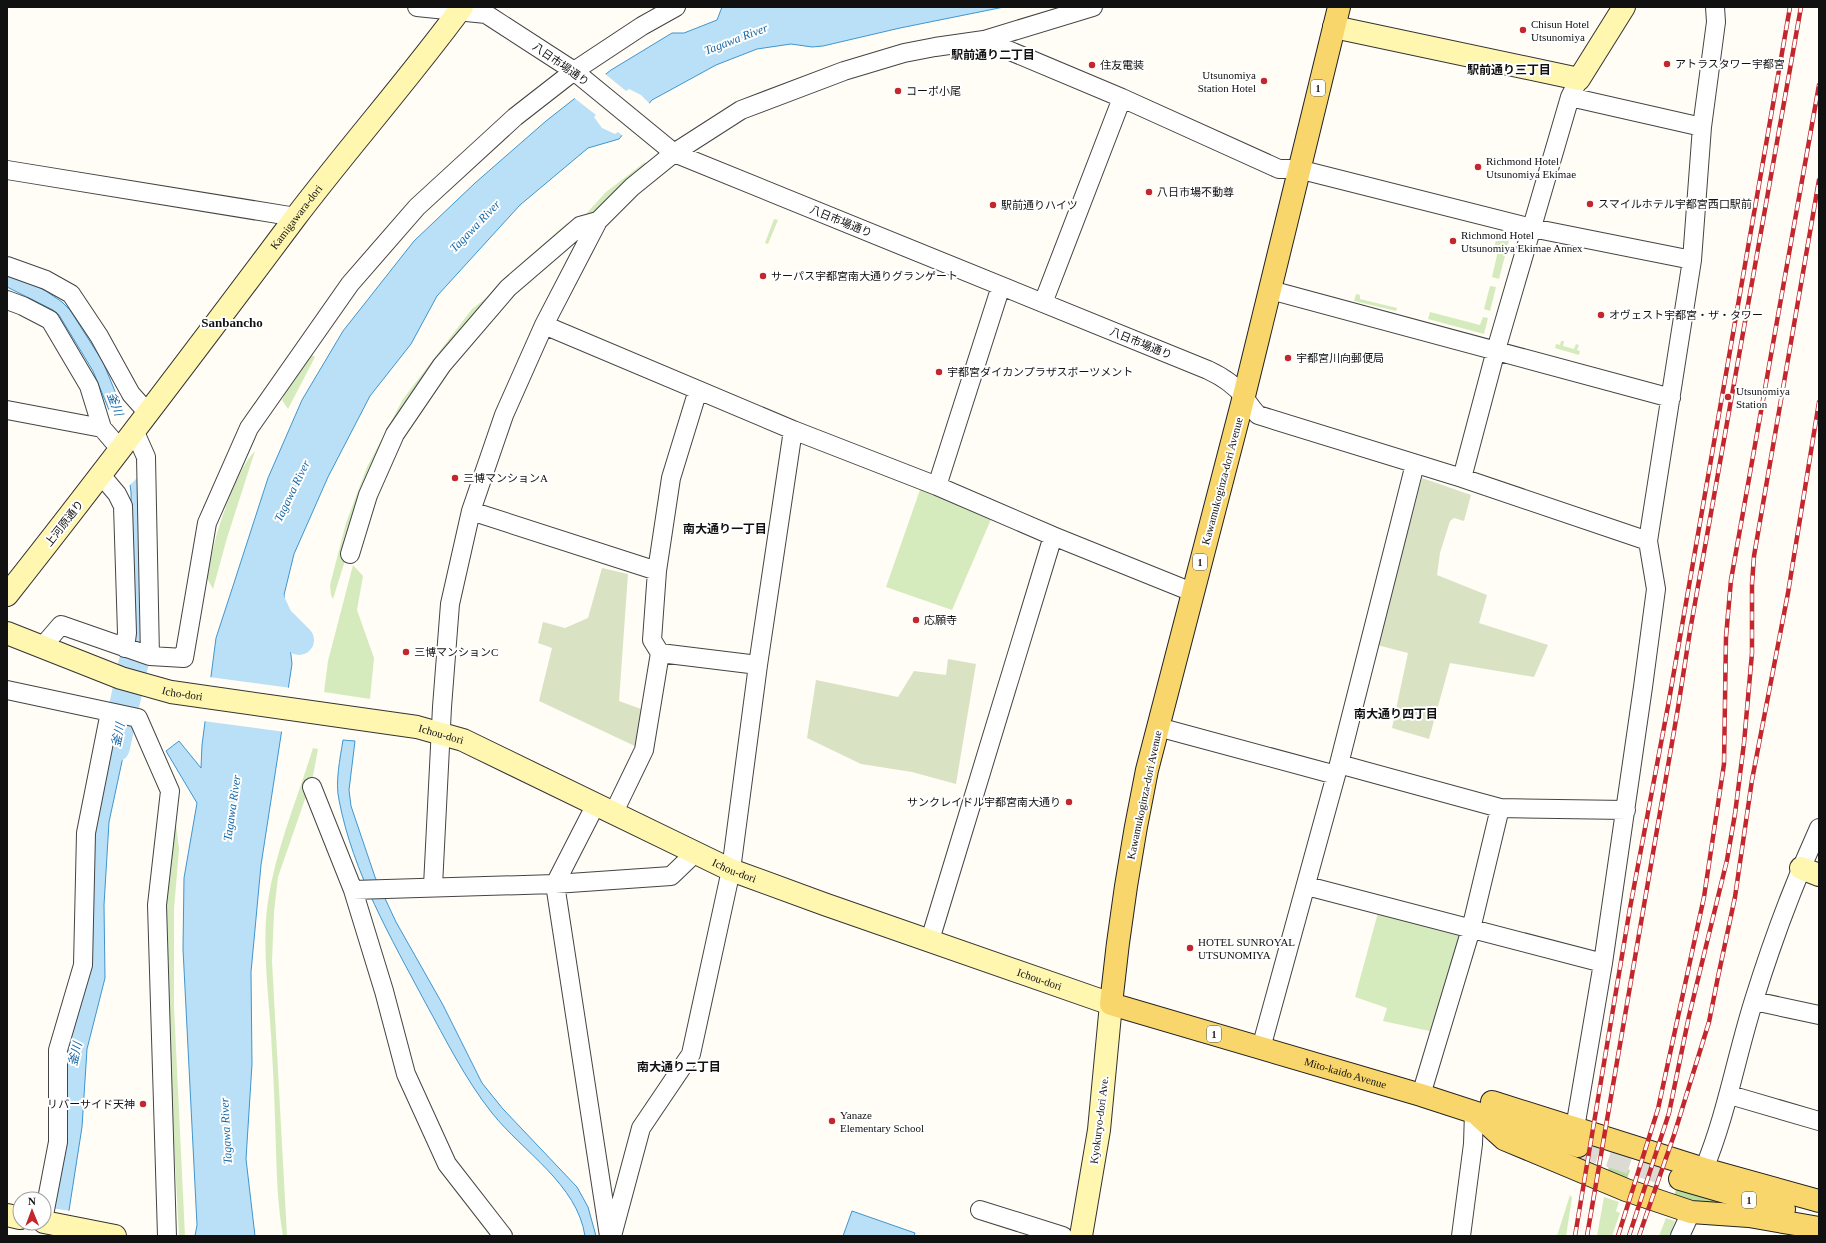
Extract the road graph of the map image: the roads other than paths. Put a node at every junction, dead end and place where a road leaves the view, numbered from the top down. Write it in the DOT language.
graph roads {
  1 [pos="417,7"];
  2 [pos="676,7"];
  3 [pos="1093,7"];
  4 [pos="1624,7"];
  5 [pos="1715,7"];
  6 [pos="460,9"];
  7 [pos="1336,17"];
  8 [pos="984,40"];
  9 [pos="575,72"];
  10 [pos="1574,88"];
  11 [pos="1122,98"];
  12 [pos="1702,127"];
  13 [pos="672,151"];
  14 [pos="1298,169"];
  15 [pos="7,170"];
  16 [pos="296,217"];
  17 [pos="598,221"];
  18 [pos="1532,228"];
  19 [pos="1692,260"];
  20 [pos="7,266"];
  21 [pos="1001,286"];
  22 [pos="1270,290"];
  23 [pos="7,300"];
  24 [pos="1043,303"];
  25 [pos="544,325"];
  26 [pos="1496,350"];
  27 [pos="698,390"];
  28 [pos="1244,396"];
  29 [pos="1672,398"];
  30 [pos="7,410"];
  31 [pos="147,412"];
  32 [pos="102,428"];
  33 [pos="134,430"];
  34 [pos="793,430"];
  35 [pos="121,450"];
  36 [pos="1415,464"];
  37 [pos="101,475"];
  38 [pos="1462,478"];
  39 [pos="937,486"];
  40 [pos="471,511"];
  41 [pos="1053,536"];
  42 [pos="1648,540"];
  43 [pos="350,554"];
  44 [pos="657,571"];
  45 [pos="1192,592"];
  46 [pos="7,595"];
  47 [pos="7,633"];
  48 [pos="42,647"];
  49 [pos="126,648"];
  50 [pos="660,653"];
  51 [pos="150,656"];
  52 [pos="758,666"];
  53 [pos="7,690"];
  54 [pos="110,712"];
  55 [pos="367,721"];
  56 [pos="1158,728"];
  57 [pos="440,732"];
  58 [pos="1338,769"];
  59 [pos="312,787"];
  60 [pos="605,808"];
  61 [pos="1500,808"];
  62 [pos="1626,810"];
  63 [pos="1819,828"];
  64 [pos="695,853"];
  65 [pos="731,870"];
  66 [pos="1810,872"];
  67 [pos="555,884"];
  68 [pos="433,886"];
  69 [pos="1307,886"];
  70 [pos="353,890"];
  71 [pos="1471,929"];
  72 [pos="930,940"];
  73 [pos="1603,963"];
  74 [pos="1754,1001"];
  75 [pos="1111,1004"];
  76 [pos="1819,1015"];
  77 [pos="1261,1048"];
  78 [pos="1421,1095"];
  79 [pos="1730,1095"];
  80 [pos="1474,1112"];
  81 [pos="1819,1121"];
  82 [pos="1577,1137"];
  83 [pos="1704,1169"];
  84 [pos="1680,1179"];
  85 [pos="1819,1201"];
  86 [pos="980,1210"];
  87 [pos="52,1211"];
  88 [pos="1691,1212"];
  89 [pos="1819,1216"];
  90 [pos="52,1222"];
  91 [pos="1819,1228"];
  92 [pos="115,1236"];
  93 [pos="167,1236"];
  94 [pos="503,1236"];
  95 [pos="609,1236"];
  96 [pos="612,1236"];
  97 [pos="1063,1236"];
  98 [pos="1081,1236"];
  99 [pos="1461,1236"];
  100 [pos="1680,1236"];
  1 -- 6 [label="street, 八日市場通り"];
  2 -- 9 [label="street"];
  3 -- 8 [label="street"];
  4 -- 10 [label="street"];
  5 -- 12 [label="street"];
  6 -- 9 [label="street, 八日市場通り"];
  6 -- 16 [label="street, Kamigawara-dori"];
  7 -- 10 [label="street"];
  7 -- 14 [label="main road, Kawamukoginza-dori Avenue / 1"];
  8 -- 11 [label="street"];
  8 -- 13 [label="street"];
  9 -- 13 [label="street, 八日市場通り"];
  9 -- 51 [label="street"];
  10 -- 12 [label="street"];
  10 -- 18 [label="street"];
  11 -- 14 [label="street"];
  11 -- 24 [label="street"];
  12 -- 19 [label="street"];
  13 -- 17 [label="street"];
  13 -- 21 [label="street, 八日市場通り"];
  14 -- 18 [label="street"];
  14 -- 22 [label="main road, Kawamukoginza-dori Avenue / 1"];
  15 -- 16 [label="street"];
  16 -- 31 [label="street, Kamigawara-dori"];
  17 -- 25 [label="street"];
  17 -- 43 [label="street"];
  18 -- 19 [label="street"];
  18 -- 26 [label="street"];
  19 -- 29 [label="street"];
  20 -- 31 [label="street"];
  21 -- 24 [label="street, 八日市場通り"];
  21 -- 39 [label="street"];
  22 -- 26 [label="street"];
  22 -- 28 [label="main road, Kawamukoginza-dori Avenue / 1"];
  23 -- 32 [label="street"];
  24 -- 28 [label="street, 八日市場通り"];
  25 -- 27 [label="street"];
  25 -- 40 [label="street"];
  26 -- 29 [label="street"];
  26 -- 38 [label="street"];
  27 -- 34 [label="street"];
  27 -- 44 [label="street"];
  28 -- 36 [label="street, 八日市場通り"];
  28 -- 45 [label="main road, Kawamukoginza-dori Avenue / 1"];
  29 -- 42 [label="street"];
  30 -- 32 [label="street"];
  31 -- 33 [label="street, Kamigawara-dori"];
  32 -- 35 [label="street"];
  33 -- 35 [label="street, Kamigawara-dori"];
  33 -- 51 [label="street"];
  34 -- 39 [label="street"];
  34 -- 52 [label="street"];
  35 -- 37 [label="street, 上河原通り"];
  36 -- 38 [label="street, 八日市場通り"];
  36 -- 58 [label="street"];
  37 -- 46 [label="street, 上河原通り"];
  37 -- 49 [label="street"];
  38 -- 42 [label="street, 八日市場通り"];
  39 -- 41 [label="street"];
  40 -- 44 [label="street"];
  40 -- 57 [label="street"];
  41 -- 45 [label="street"];
  41 -- 72 [label="street"];
  42 -- 62 [label="street"];
  44 -- 50 [label="street"];
  45 -- 56 [label="main road, Kawamukoginza-dori Avenue / 1"];
  47 -- 48 [label="street, Icho-dori"];
  48 -- 49 [label="street"];
  48 -- 55 [label="street, Icho-dori"];
  49 -- 51 [label="street"];
  50 -- 52 [label="street"];
  50 -- 60 [label="street"];
  52 -- 65 [label="street"];
  53 -- 54 [label="street"];
  54 -- 87 [label="street"];
  54 -- 93 [label="street"];
  55 -- 57 [label="street, Ichou-dori"];
  56 -- 58 [label="street"];
  56 -- 75 [label="main road, Kawamukoginza-dori Avenue / 1"];
  57 -- 60 [label="street, Ichou-dori"];
  57 -- 68 [label="street"];
  58 -- 61 [label="street"];
  58 -- 69 [label="street"];
  59 -- 70 [label="street"];
  60 -- 64 [label="street, Ichou-dori"];
  60 -- 67 [label="street"];
  61 -- 62 [label="street"];
  61 -- 71 [label="street"];
  62 -- 73 [label="street"];
  63 -- 66 [label="street"];
  64 -- 65 [label="street, Ichou-dori"];
  64 -- 67 [label="street"];
  65 -- 72 [label="street, Ichou-dori"];
  65 -- 96 [label="street"];
  66 -- 74 [label="street"];
  67 -- 68 [label="street"];
  67 -- 95 [label="street"];
  68 -- 70 [label="street"];
  69 -- 71 [label="street"];
  69 -- 77 [label="street"];
  70 -- 94 [label="street"];
  71 -- 73 [label="street"];
  71 -- 78 [label="street"];
  72 -- 75 [label="street, Ichou-dori"];
  73 -- 82 [label="street"];
  74 -- 76 [label="street"];
  74 -- 79 [label="street"];
  75 -- 77 [label="main road, Mito-kaido Avenue / 1"];
  75 -- 98 [label="street, Kyokuryo-dori Ave."];
  77 -- 78 [label="main road, Mito-kaido Avenue / 1"];
  78 -- 80 [label="main road, Mito-kaido Avenue / 1"];
  78 -- 82 [label="main road"];
  79 -- 81 [label="street"];
  79 -- 83 [label="street"];
  80 -- 82 [label="main road, Mito-kaido Avenue / 1"];
  80 -- 88 [label="main road"];
  80 -- 99 [label="street"];
  82 -- 83 [label="main road"];
  83 -- 85 [label="main road"];
  84 -- 89 [label="main road, 1"];
  86 -- 97 [label="street"];
  88 -- 91 [label="main road"];
  88 -- 100 [label="street"];
  90 -- 92 [label="street"];
}
